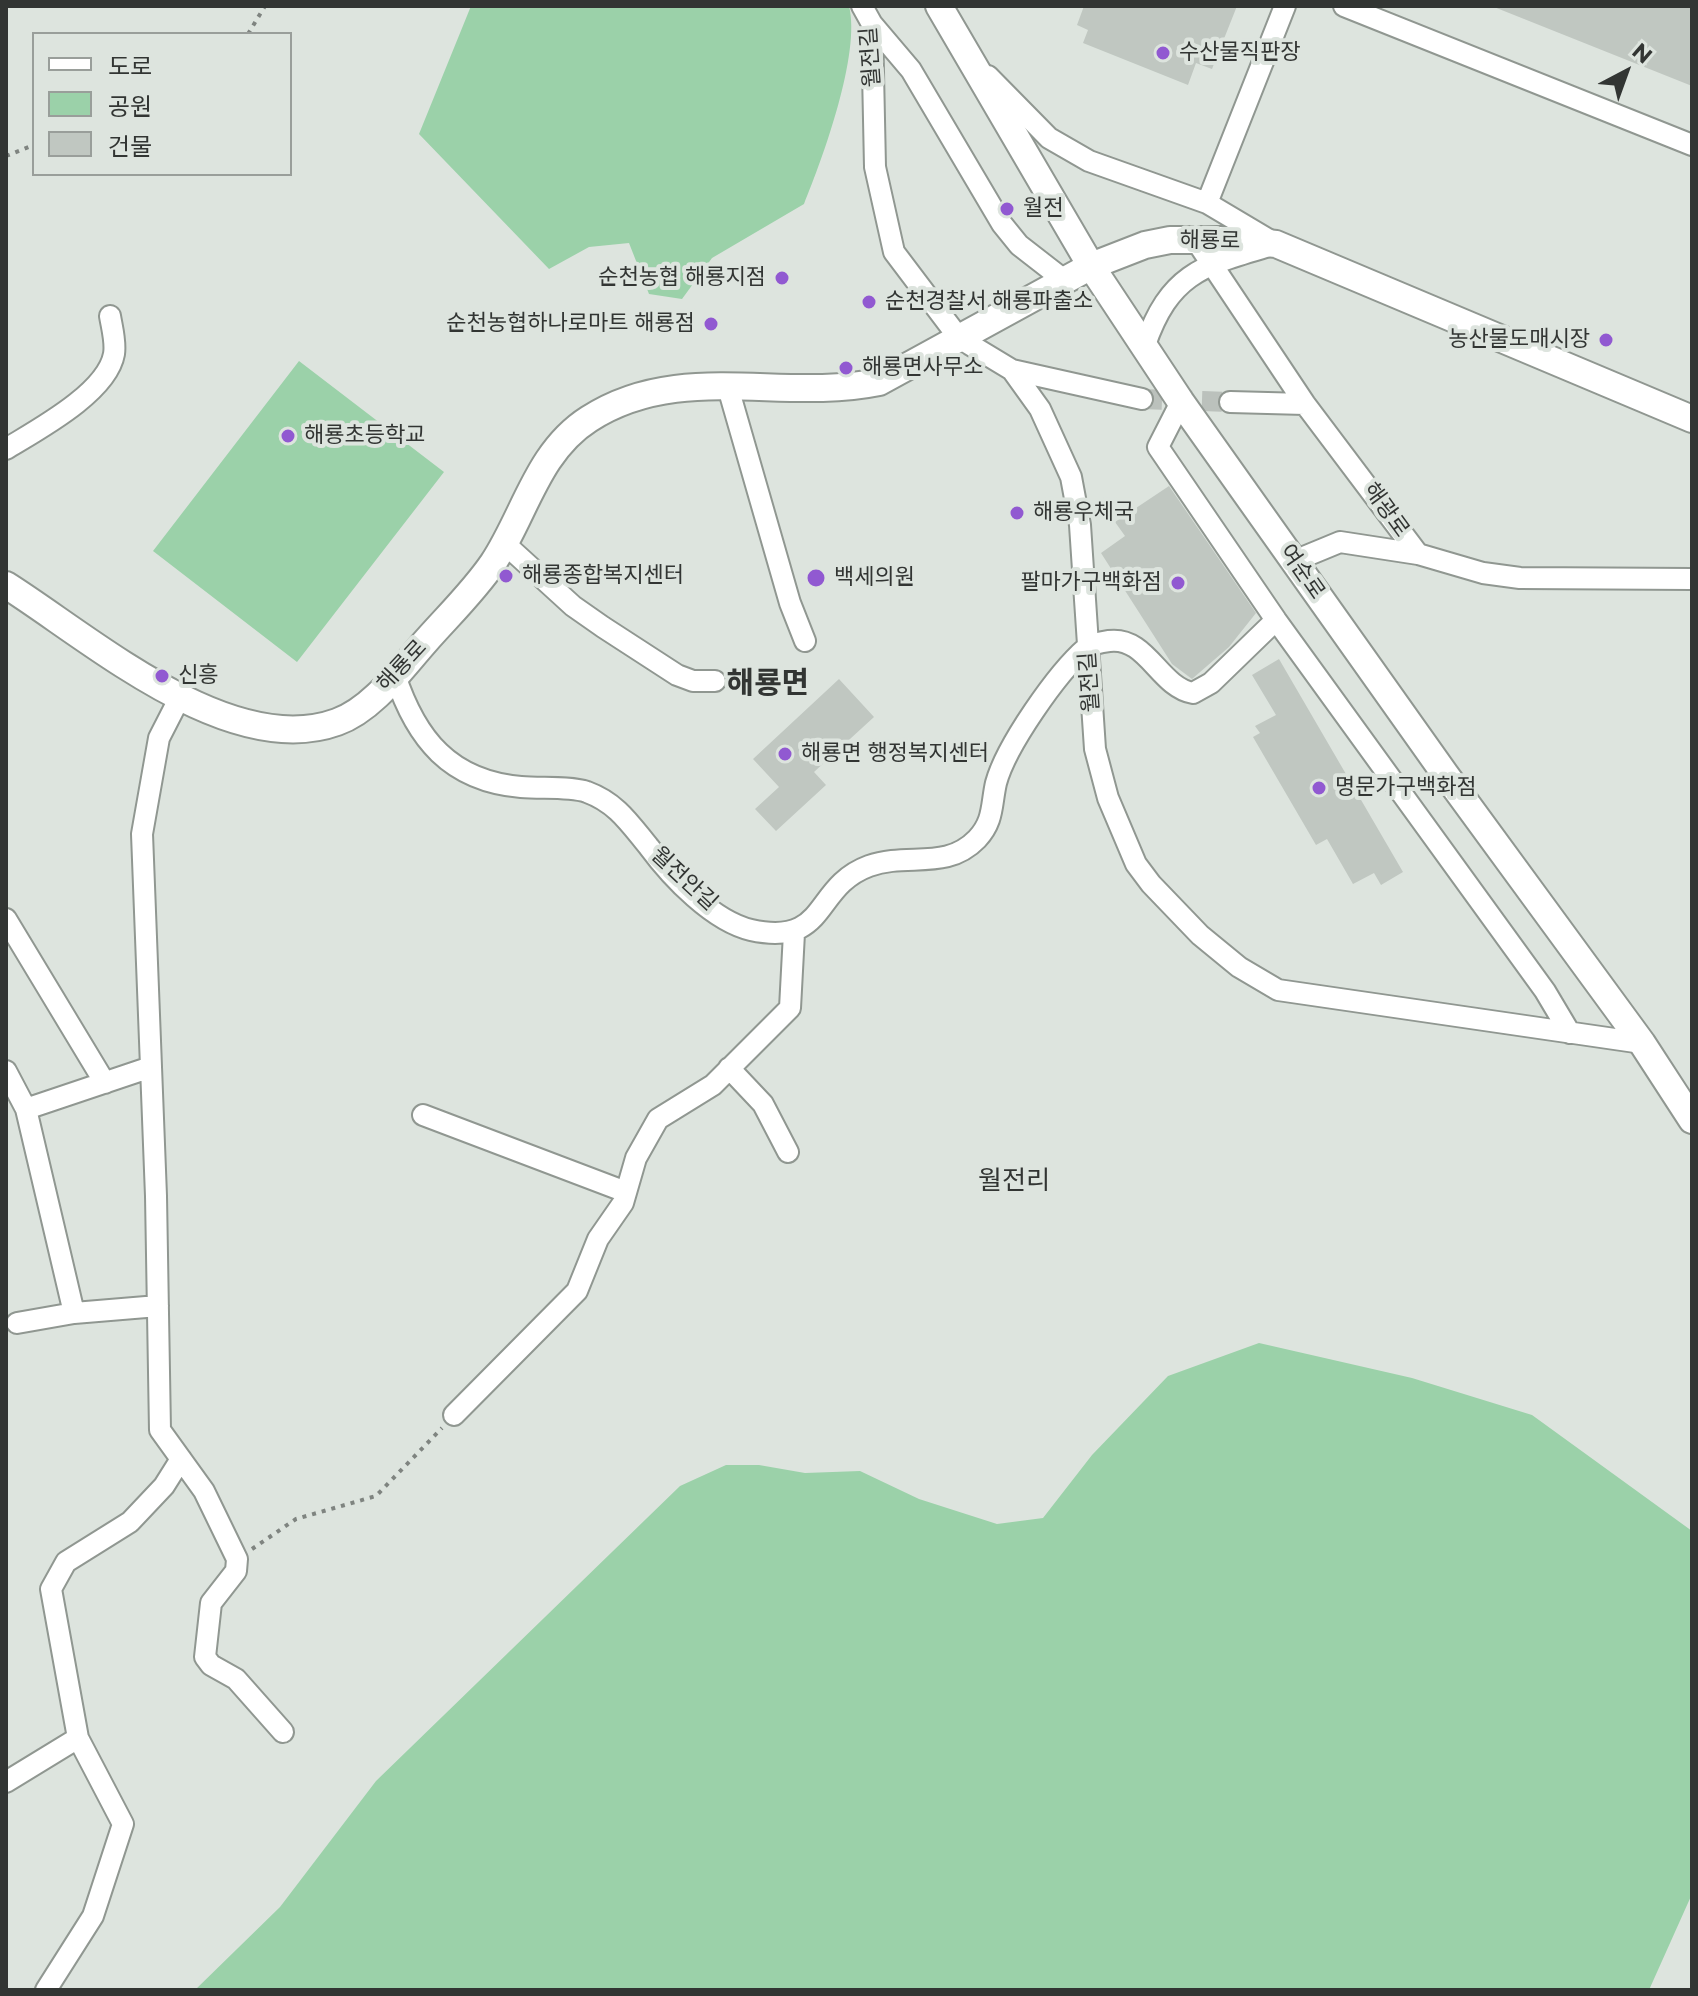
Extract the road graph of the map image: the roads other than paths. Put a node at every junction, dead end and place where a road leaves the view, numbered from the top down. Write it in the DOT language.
graph roads {
  1 [pos="939,6"];
  2 [pos="1285,6"];
  3 [pos="1344,6"];
  4 [pos="867,15"];
  5 [pos="970,58"];
  6 [pos="1692,145"];
  7 [pos="1207,203"];
  8 [pos="1195,239"];
  9 [pos="1276,244"];
  10 [pos="1210,265"];
  11 [pos="1091,266"];
  12 [pos="1064,280"];
  13 [pos="110,316"];
  14 [pos="959,338"];
  15 [pos="1145,345"];
  16 [pos="1012,370"];
  17 [pos="727,384"];
  18 [pos="1142,399"];
  19 [pos="1181,402"];
  20 [pos="1230,402"];
  21 [pos="1305,404"];
  22 [pos="1692,419"];
  23 [pos="6,449"];
  24 [pos="504,543"];
  25 [pos="1418,554"];
  26 [pos="1294,561"];
  27 [pos="1692,579"];
  28 [pos="6,585"];
  29 [pos="1276,620"];
  30 [pos="805,641"];
  31 [pos="1088,646"];
  32 [pos="395,675"];
  33 [pos="715,681"];
  34 [pos="180,697"];
  35 [pos="6,919"];
  36 [pos="794,933"];
  37 [pos="1570,1033"];
  38 [pos="1642,1043"];
  39 [pos="151,1067"];
  40 [pos="729,1068"];
  41 [pos="6,1071"];
  42 [pos="105,1083"];
  43 [pos="26,1109"];
  44 [pos="1688,1111"];
  45 [pos="423,1115"];
  46 [pos="788,1152"];
  47 [pos="626,1192"];
  48 [pos="158,1306"];
  49 [pos="74,1313"];
  50 [pos="17,1323"];
  51 [pos="454,1415"];
  52 [pos="181,1459"];
  53 [pos="283,1732"];
  54 [pos="78,1738"];
  55 [pos="6,1782"];
  56 [pos="46,1990"];
  1 -- 5 [label="main road, 여순로"];
  2 -- 7 [label="street"];
  3 -- 6 [label="street"];
  4 -- 12 [label="street"];
  4 -- 14 [label="street, 월전길"];
  5 -- 7 [label="street"];
  5 -- 11 [label="main road, 여순로"];
  7 -- 9 [label="street"];
  8 -- 9 [label="main road, 해룡로"];
  8 -- 10 [label="street, 해광로"];
  8 -- 11 [label="main road, 해룡로"];
  9 -- 10 [label="street"];
  9 -- 22 [label="main road, 해룡로"];
  10 -- 15 [label="street"];
  10 -- 21 [label="street, 해광로"];
  11 -- 12 [label="main road, 해룡로"];
  11 -- 15 [label="main road, 여순로"];
  12 -- 14 [label="main road, 해룡로"];
  13 -- 23 [label="street"];
  14 -- 16 [label="street, 월전길"];
  14 -- 17 [label="main road, 해룡로"];
  15 -- 19 [label="main road, 여순로"];
  16 -- 18 [label="street"];
  16 -- 31 [label="street, 월전길"];
  17 -- 24 [label="main road, 해룡로"];
  17 -- 30 [label="street"];
  19 -- 26 [label="main road, 여순로"];
  19 -- 29 [label="street"];
  20 -- 21 [label="street"];
  21 -- 25 [label="street, 해광로"];
  24 -- 32 [label="main road, 해룡로"];
  24 -- 33 [label="street"];
  25 -- 26 [label="street"];
  25 -- 27 [label="street, 해광로"];
  26 -- 38 [label="main road, 여순로"];
  28 -- 34 [label="main road, 해룡로"];
  29 -- 31 [label="street"];
  29 -- 37 [label="street"];
  31 -- 36 [label="street"];
  31 -- 37 [label="street, 월전길"];
  32 -- 34 [label="main road, 해룡로"];
  32 -- 36 [label="street, 월전안길"];
  34 -- 39 [label="street"];
  35 -- 42 [label="street"];
  36 -- 40 [label="street"];
  37 -- 38 [label="street, 월전길"];
  38 -- 44 [label="main road, 여순로"];
  39 -- 42 [label="street"];
  39 -- 48 [label="street"];
  40 -- 46 [label="street"];
  40 -- 47 [label="street"];
  41 -- 43 [label="street"];
  42 -- 43 [label="street"];
  43 -- 49 [label="street"];
  45 -- 47 [label="street"];
  47 -- 51 [label="street"];
  48 -- 49 [label="street"];
  48 -- 52 [label="street"];
  49 -- 50 [label="street"];
  52 -- 53 [label="street"];
  52 -- 54 [label="street"];
  54 -- 55 [label="street"];
  54 -- 56 [label="street"];
}
